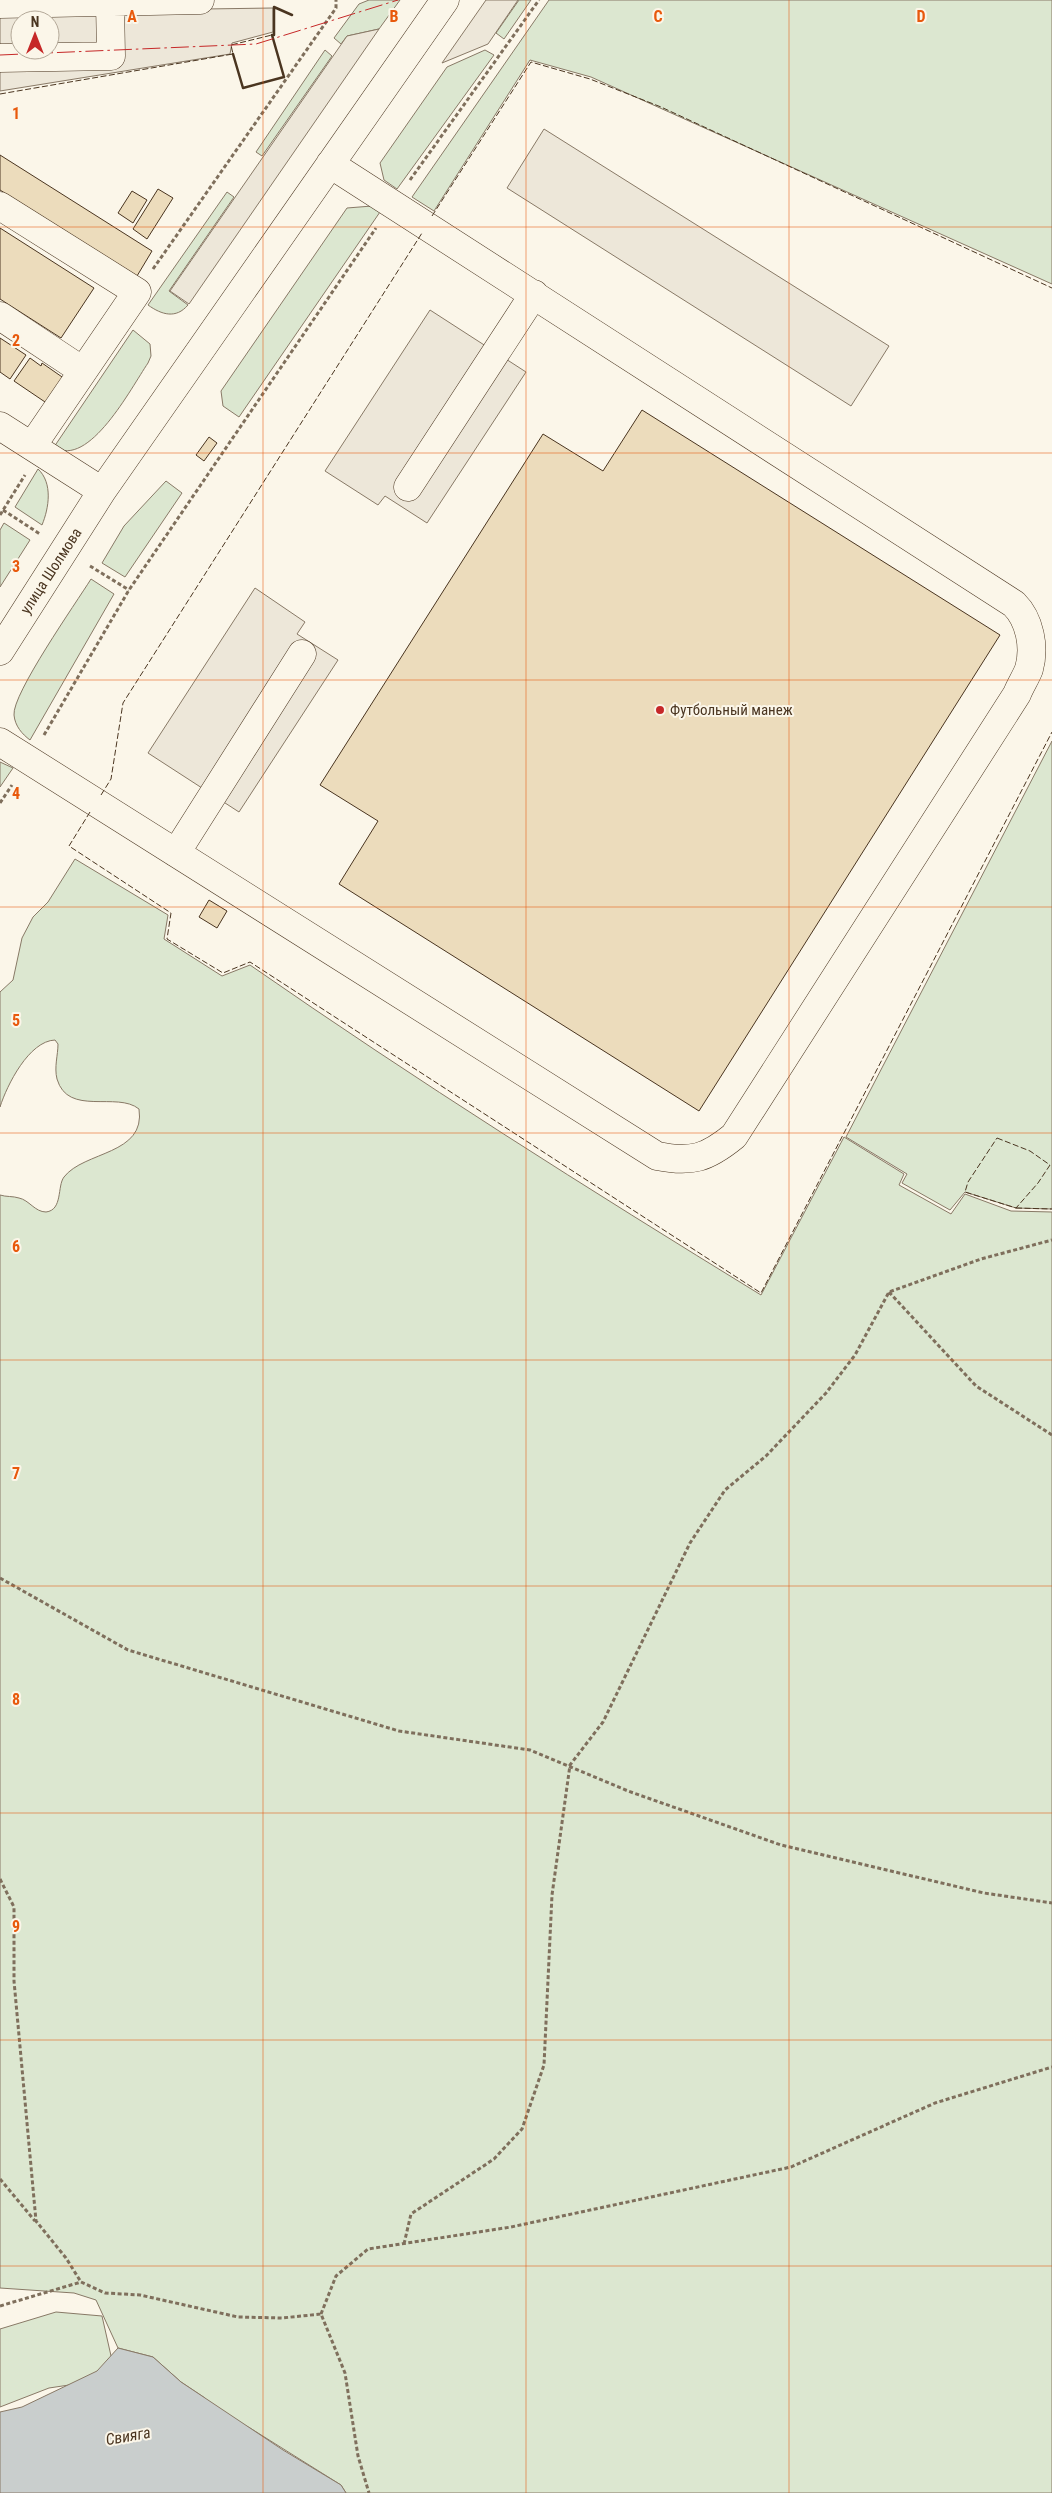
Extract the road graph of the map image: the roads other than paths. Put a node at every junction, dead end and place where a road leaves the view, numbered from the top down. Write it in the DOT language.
graph roads {
  1 [pos="200,0"];
  2 [pos="445,0"];
  3 [pos="110,2"];
  4 [pos="0,4"];
  5 [pos="0,58"];
  6 [pos="330,164"];
  7 [pos="0,206"];
  8 [pos="534,294"];
  9 [pos="0,316"];
  10 [pos="83,370"];
  11 [pos="0,426"];
  12 [pos="36,449"];
  13 [pos="408,487"];
  14 [pos="102,491"];
  15 [pos="0,651"];
  16 [pos="302,654"];
  17 [pos="0,742"];
  18 [pos="176,853"];
  1 -- 3 [label="street"];
  2 -- 6 [label="street, улица Шолмова"];
  3 -- 4 [label="street"];
  3 -- 5 [label="street"];
  6 -- 8 [label="street"];
  6 -- 14 [label="street, улица Шолмова"];
  7 -- 10 [label="street"];
  8 -- 13 [label="street"];
  8 -- 18 [label="street"];
  9 -- 10 [label="street"];
  10 -- 12 [label="street"];
  11 -- 12 [label="street"];
  12 -- 14 [label="street"];
  14 -- 15 [label="street, улица Шолмова"];
  16 -- 18 [label="street"];
  17 -- 18 [label="street"];
}
